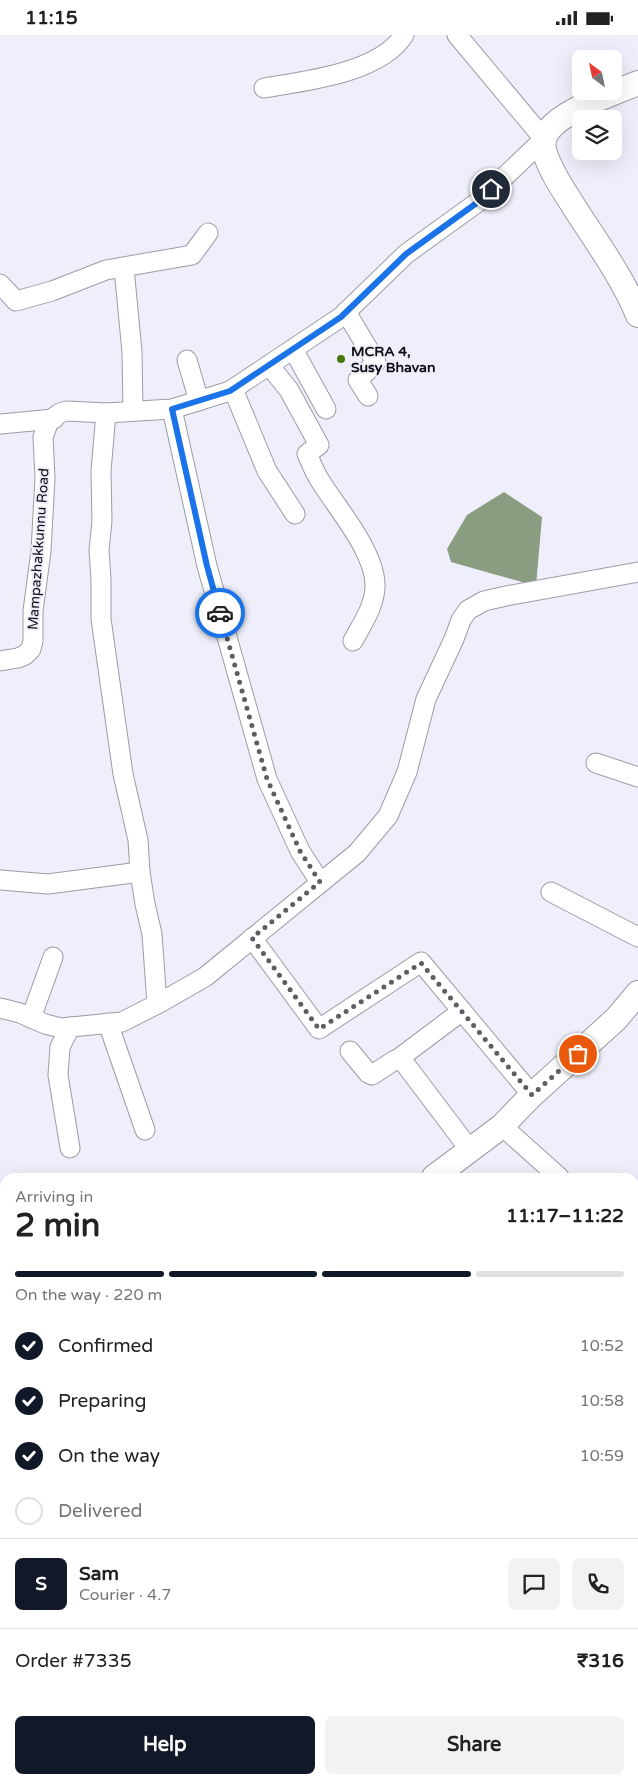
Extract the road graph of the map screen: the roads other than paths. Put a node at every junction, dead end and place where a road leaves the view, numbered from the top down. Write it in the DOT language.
graph roads {
  1 [pos="404,35"];
  2 [pos="457,35"];
  3 [pos="638,83"];
  4 [pos="264,88"];
  5 [pos="544,139"];
  6 [pos="208,233"];
  7 [pos="124,268"];
  8 [pos="0,284"];
  9 [pos="346,312"];
  10 [pos="638,315"];
  11 [pos="293,349"];
  12 [pos="187,360"];
  13 [pos="269,365"];
  14 [pos="233,389"];
  15 [pos="368,396"];
  16 [pos="199,401"];
  17 [pos="172,409"];
  18 [pos="326,409"];
  19 [pos="133,411"];
  20 [pos="106,413"];
  21 [pos="54,419"];
  22 [pos="0,424"];
  23 [pos="295,514"];
  24 [pos="638,572"];
  25 [pos="353,641"];
  26 [pos="0,661"];
  27 [pos="596,763"];
  28 [pos="638,777"];
  29 [pos="140,872"];
  30 [pos="0,880"];
  31 [pos="320,882"];
  32 [pos="551,892"];
  33 [pos="638,937"];
  34 [pos="252,938"];
  35 [pos="52,957"];
  36 [pos="638,993"];
  37 [pos="158,1004"];
  38 [pos="0,1008"];
  39 [pos="462,1011"];
  40 [pos="31,1018"];
  41 [pos="108,1023"];
  42 [pos="70,1027"];
  43 [pos="350,1051"];
  44 [pos="398,1059"];
  45 [pos="532,1095"];
  46 [pos="502,1125"];
  47 [pos="146,1130"];
  48 [pos="70,1148"];
  49 [pos="470,1150"];
  50 [pos="439,1173"];
  51 [pos="555,1173"];
  1 -- 4 [label="street"];
  2 -- 5 [label="street"];
  3 -- 5 [label="street"];
  5 -- 9 [label="street"];
  5 -- 10 [label="street"];
  6 -- 7 [label="street"];
  7 -- 8 [label="street"];
  7 -- 19 [label="street"];
  9 -- 11 [label="street"];
  9 -- 15 [label="street"];
  11 -- 13 [label="street"];
  11 -- 18 [label="street"];
  12 -- 16 [label="street"];
  13 -- 14 [label="street"];
  13 -- 25 [label="street"];
  14 -- 16 [label="street"];
  14 -- 23 [label="street"];
  16 -- 17 [label="street"];
  17 -- 19 [label="street"];
  17 -- 31 [label="street"];
  19 -- 20 [label="street"];
  20 -- 21 [label="street"];
  20 -- 29 [label="street"];
  21 -- 22 [label="street"];
  21 -- 26 [label="street, Mampazhakkunnu Road"];
  24 -- 31 [label="street"];
  27 -- 28 [label="street"];
  29 -- 30 [label="street"];
  29 -- 37 [label="street"];
  31 -- 34 [label="street"];
  32 -- 33 [label="street"];
  34 -- 37 [label="street"];
  34 -- 39 [label="street"];
  35 -- 40 [label="street"];
  36 -- 45 [label="street"];
  37 -- 41 [label="street"];
  38 -- 40 [label="street"];
  39 -- 44 [label="street"];
  39 -- 45 [label="street"];
  40 -- 42 [label="street"];
  41 -- 42 [label="street"];
  41 -- 47 [label="street"];
  42 -- 48 [label="street"];
  43 -- 44 [label="street"];
  44 -- 49 [label="street"];
  45 -- 46 [label="street"];
  46 -- 49 [label="street"];
  46 -- 51 [label="street"];
  49 -- 50 [label="street"];
}
